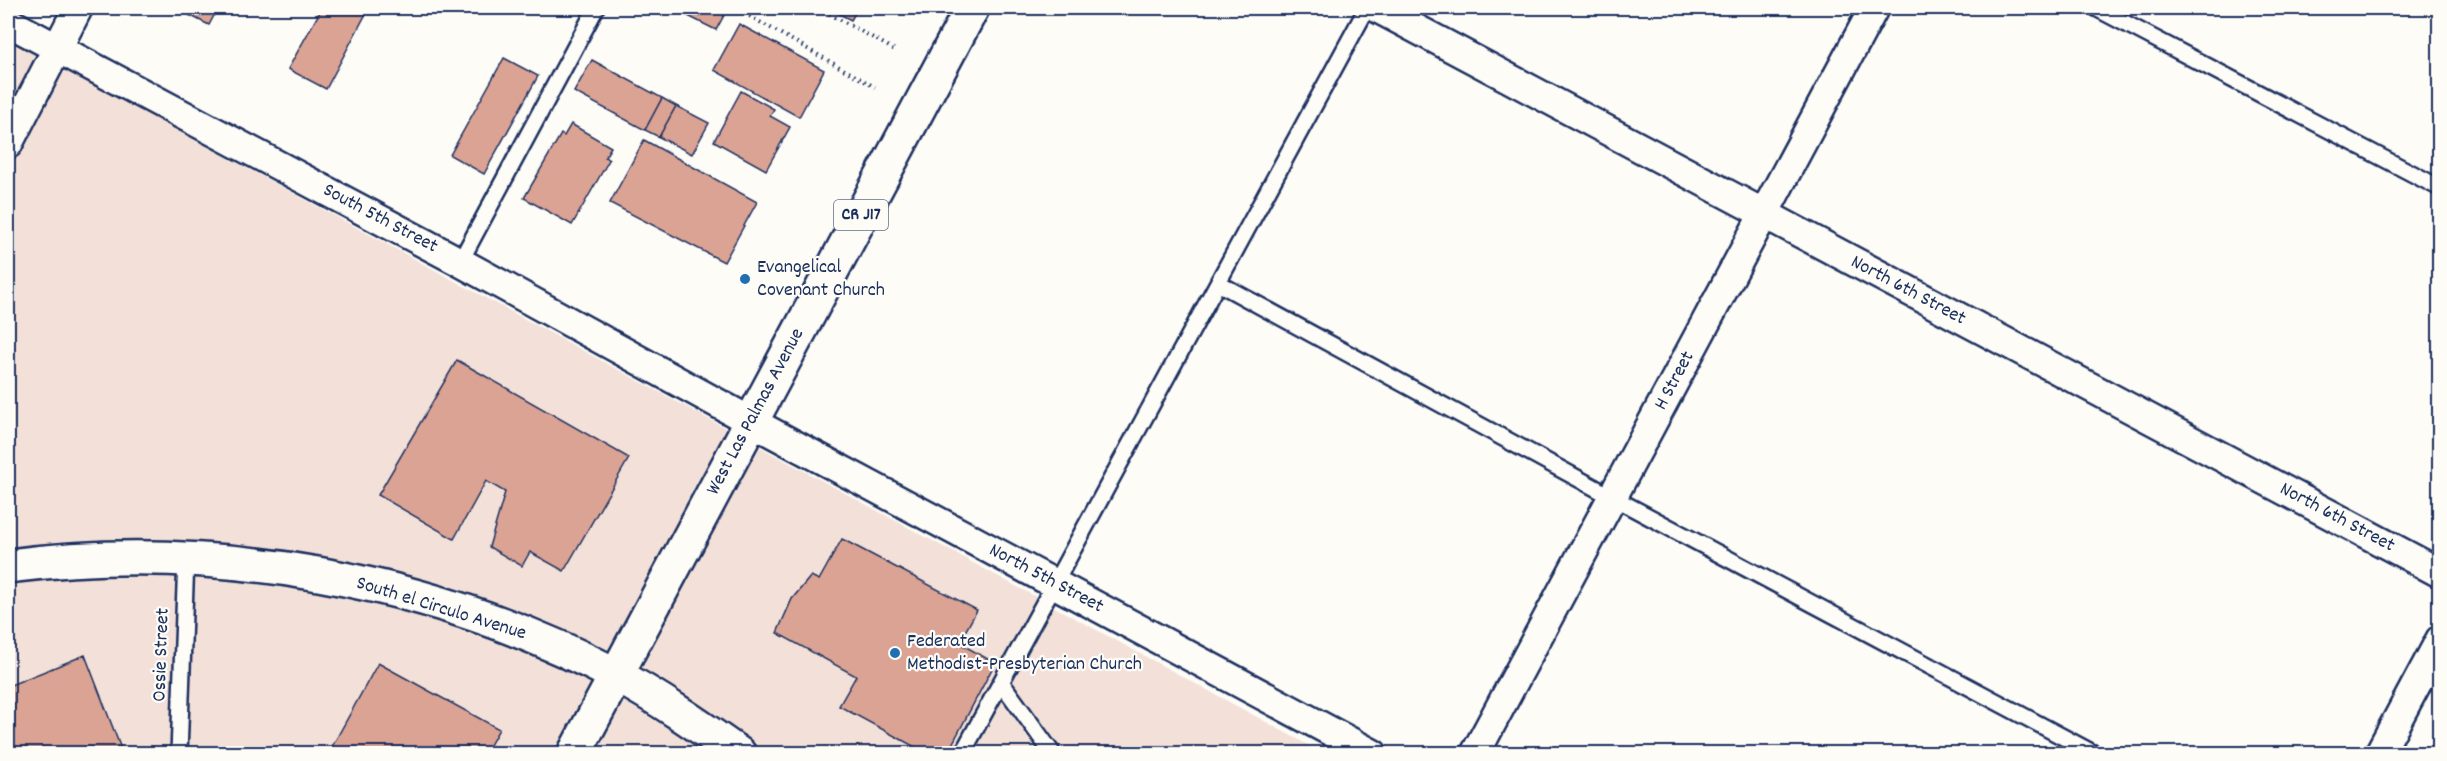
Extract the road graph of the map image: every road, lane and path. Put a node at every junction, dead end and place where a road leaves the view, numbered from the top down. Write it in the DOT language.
graph roads {
  1 [pos="78,8"];
  2 [pos="596,8"];
  3 [pos="747,8"];
  4 [pos="819,8"];
  5 [pos="972,8"];
  6 [pos="1367,8"];
  7 [pos="1377,8"];
  8 [pos="1874,8"];
  9 [pos="2096,8"];
  10 [pos="8,22"];
  11 [pos="57,48"];
  12 [pos="895,50"];
  13 [pos="875,87"];
  14 [pos="8,144"];
  15 [pos="2439,188"];
  16 [pos="1764,214"];
  17 [pos="460,262"];
  18 [pos="1218,283"];
  19 [pos="750,421"];
  20 [pos="1612,497"];
  21 [pos="186,558"];
  22 [pos="8,566"];
  23 [pos="2439,573"];
  24 [pos="1055,584"];
  25 [pos="2439,640"];
  26 [pos="616,675"];
  27 [pos="1002,682"];
  28 [pos="179,753"];
  29 [pos="574,753"];
  30 [pos="739,753"];
  31 [pos="962,753"];
  32 [pos="1053,753"];
  33 [pos="1373,753"];
  34 [pos="1475,753"];
  35 [pos="2095,753"];
  36 [pos="2379,753"];
  1 -- 11 [label="street"];
  2 -- 17 [label="lane"];
  3 -- 13 [label="path"];
  4 -- 12 [label="path"];
  5 -- 19 [label="main road, West Las Palmas Avenue / CR J17"];
  6 -- 18 [label="lane"];
  7 -- 16 [label="street, North 6th Street"];
  8 -- 16 [label="street, H Street"];
  9 -- 15 [label="lane"];
  10 -- 11 [label="street, South 5th Street"];
  11 -- 14 [label="street"];
  11 -- 17 [label="street, South 5th Street"];
  16 -- 20 [label="street, H Street"];
  16 -- 23 [label="street, North 6th Street"];
  17 -- 19 [label="street, South 5th Street"];
  18 -- 20 [label="lane"];
  18 -- 24 [label="lane"];
  19 -- 24 [label="street, North 5th Street"];
  19 -- 26 [label="main road, West Las Palmas Avenue / CR J17"];
  20 -- 34 [label="street, H Street"];
  20 -- 35 [label="lane"];
  21 -- 22 [label="main road, South el Circulo Avenue"];
  21 -- 26 [label="main road, South el Circulo Avenue"];
  21 -- 28 [label="lane, Ossie Street"];
  24 -- 27 [label="lane"];
  24 -- 33 [label="street, North 5th Street"];
  25 -- 36 [label="street"];
  26 -- 29 [label="main road, West Las Palmas Avenue / CR J17"];
  26 -- 30 [label="main road, South el Circulo Avenue"];
  27 -- 31 [label="lane"];
  27 -- 32 [label="lane"];
}
